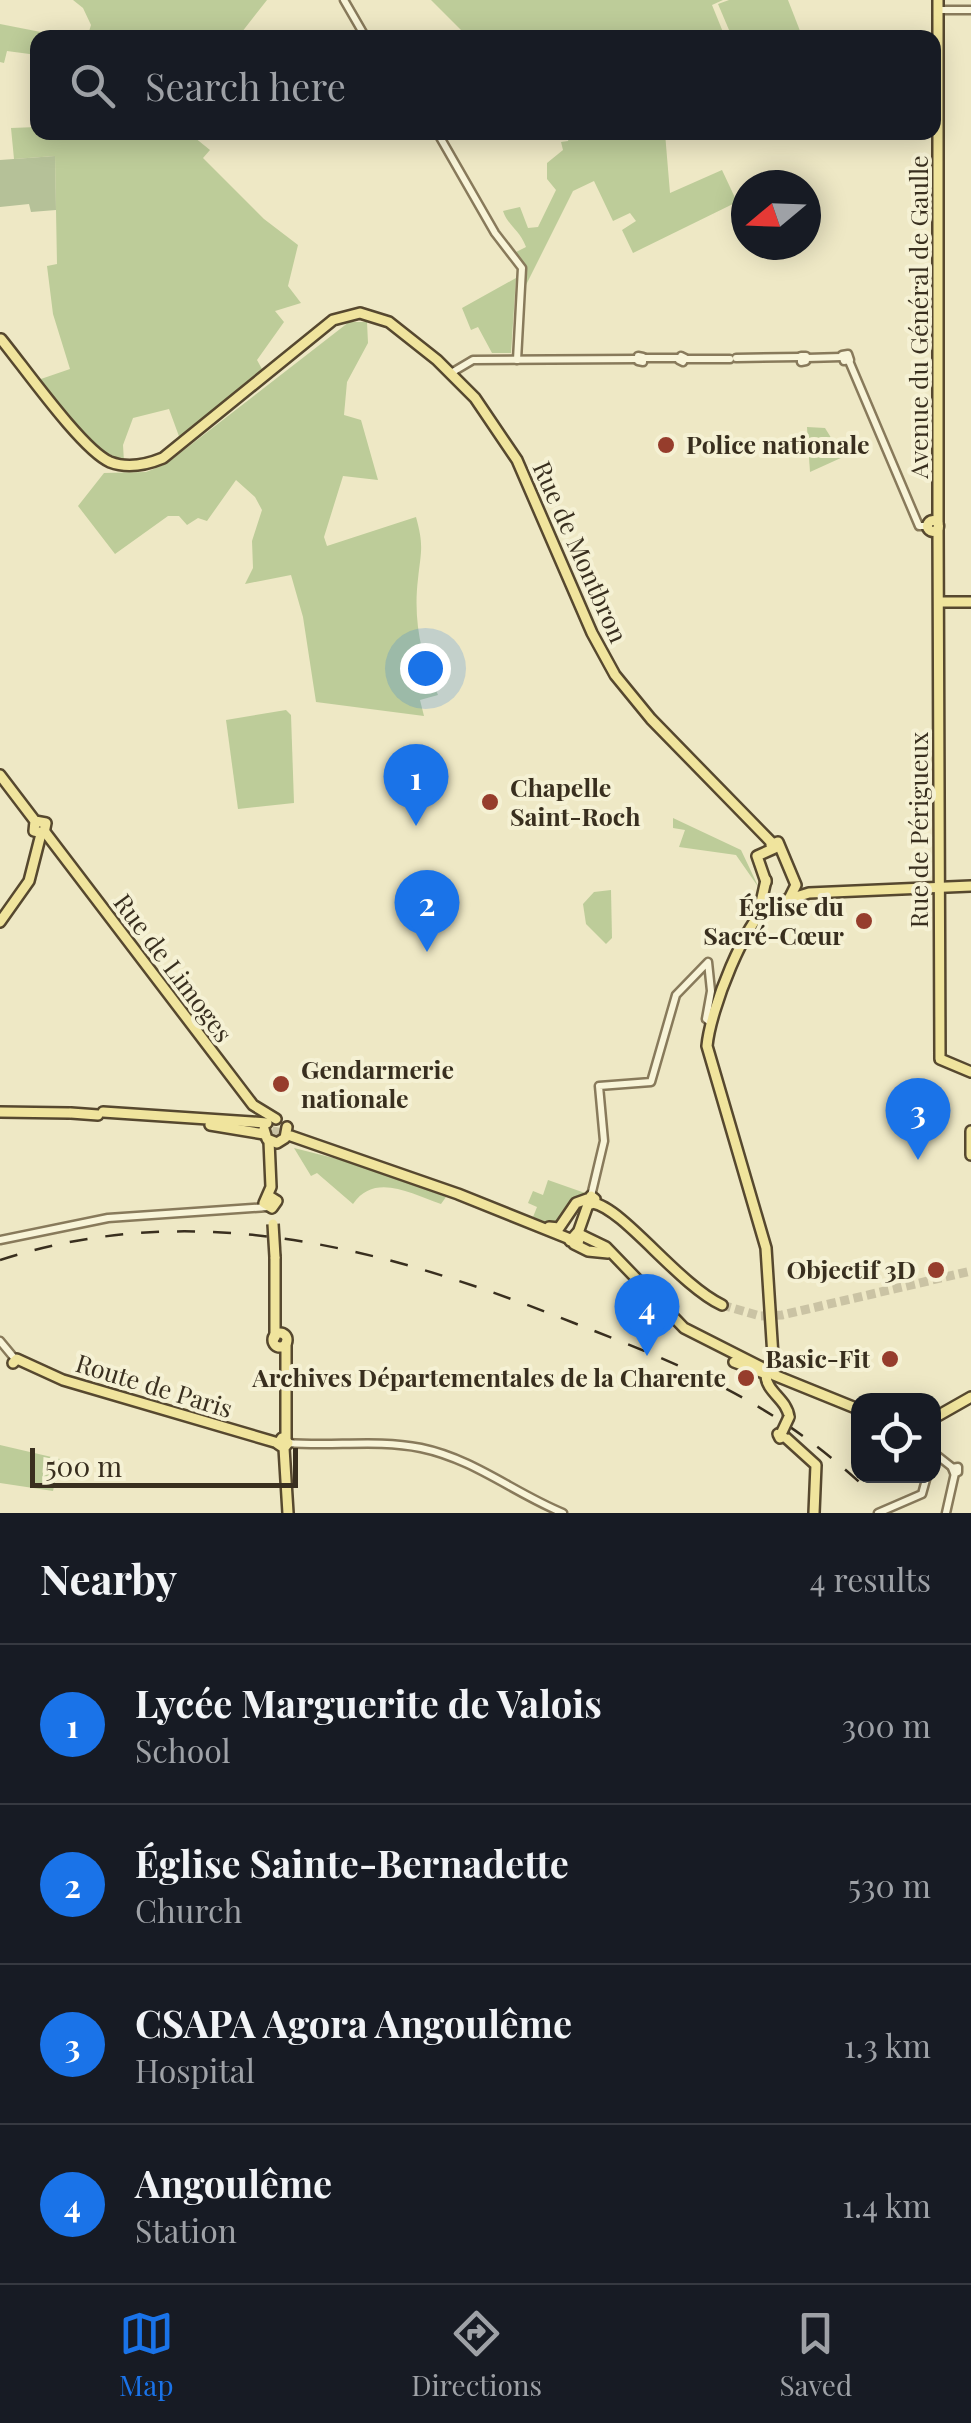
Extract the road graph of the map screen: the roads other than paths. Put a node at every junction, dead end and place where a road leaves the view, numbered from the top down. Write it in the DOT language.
graph roads {
  1 [pos="345,2"];
  2 [pos="938,5"];
  3 [pos="971,10"];
  4 [pos="361,30"];
  5 [pos="938,30"];
  6 [pos="442,140"];
  7 [pos="937,140"];
  8 [pos="0,337"];
  9 [pos="517,360"];
  10 [pos="463,362"];
  11 [pos="443,365"];
  12 [pos="451,373"];
  13 [pos="933,526"];
  14 [pos="939,602"];
  15 [pos="971,602"];
  16 [pos="0,775"];
  17 [pos="40,830"];
  18 [pos="773,844"];
  19 [pos="766,880"];
  20 [pos="796,885"];
  21 [pos="939,886"];
  22 [pos="971,886"];
  23 [pos="809,893"];
  24 [pos="779,900"];
  25 [pos="0,919"];
  26 [pos="710,1023"];
  27 [pos="971,1072"];
  28 [pos="0,1112"];
  29 [pos="274,1131"];
  30 [pos="971,1131"];
  31 [pos="971,1151"];
  32 [pos="458,1194"];
  33 [pos="590,1200"];
  34 [pos="270,1203"];
  35 [pos="516,1216"];
  36 [pos="530,1222"];
  37 [pos="574,1237"];
  38 [pos="0,1240"];
  39 [pos="722,1304"];
  40 [pos="0,1341"];
  41 [pos="0,1361"];
  42 [pos="16,1362"];
  43 [pos="770,1373"];
  44 [pos="971,1397"];
  45 [pos="851,1406"];
  46 [pos="941,1414"];
  47 [pos="283,1443"];
  48 [pos="941,1459"];
  49 [pos="924,1483"];
  50 [pos="948,1511"];
  51 [pos="561,1512"];
  52 [pos="286,1513"];
  53 [pos="814,1513"];
  54 [pos="878,1513"];
  1 -- 4 [label="street"];
  2 -- 3 [label="street"];
  2 -- 5 [label="main road, Avenue du Général de Gaulle"];
  6 -- 9 [label="street"];
  7 -- 13 [label="main road, Avenue du Général de Gaulle"];
  8 -- 11 [label="main road, Rue de Montbron"];
  9 -- 10 [label="street"];
  9 -- 13 [label="street"];
  10 -- 11 [label="street"];
  10 -- 12 [label="street"];
  11 -- 12 [label="main road, Rue de Montbron"];
  12 -- 18 [label="main road, Rue de Montbron"];
  13 -- 14 [label="main road, Avenue du Général de Gaulle"];
  14 -- 15 [label="main road"];
  14 -- 21 [label="main road, Rue de Périgueux"];
  16 -- 17 [label="main road, Rue de Limoges"];
  17 -- 25 [label="main road"];
  17 -- 29 [label="main road, Rue de Limoges"];
  18 -- 19 [label="main road"];
  18 -- 20 [label="main road, Rue de Montbron"];
  19 -- 24 [label="main road"];
  19 -- 26 [label="main road"];
  20 -- 23 [label="main road"];
  20 -- 24 [label="main road"];
  21 -- 22 [label="main road"];
  21 -- 23 [label="main road"];
  21 -- 27 [label="main road, Rue de Périgueux"];
  23 -- 24 [label="main road"];
  24 -- 26 [label="main road"];
  26 -- 33 [label="street"];
  26 -- 43 [label="main road"];
  28 -- 29 [label="main road"];
  29 -- 32 [label="main road"];
  29 -- 34 [label="main road"];
  30 -- 31 [label="main road"];
  32 -- 35 [label="main road"];
  32 -- 35 [label="main road"];
  33 -- 36 [label="main road"];
  33 -- 37 [label="main road"];
  33 -- 39 [label="main road"];
  34 -- 38 [label="street"];
  34 -- 47 [label="main road, bridge"];
  35 -- 36 [label="main road"];
  36 -- 37 [label="main road"];
  37 -- 43 [label="main road"];
  40 -- 42 [label="street"];
  41 -- 42 [label="main road, Route de Paris"];
  42 -- 47 [label="main road, Route de Paris"];
  43 -- 45 [label="main road"];
  43 -- 53 [label="main road, bridge"];
  44 -- 46 [label="main road"];
  47 -- 51 [label="street"];
  47 -- 52 [label="main road"];
  48 -- 50 [label="street"];
  49 -- 54 [label="street"];
}
